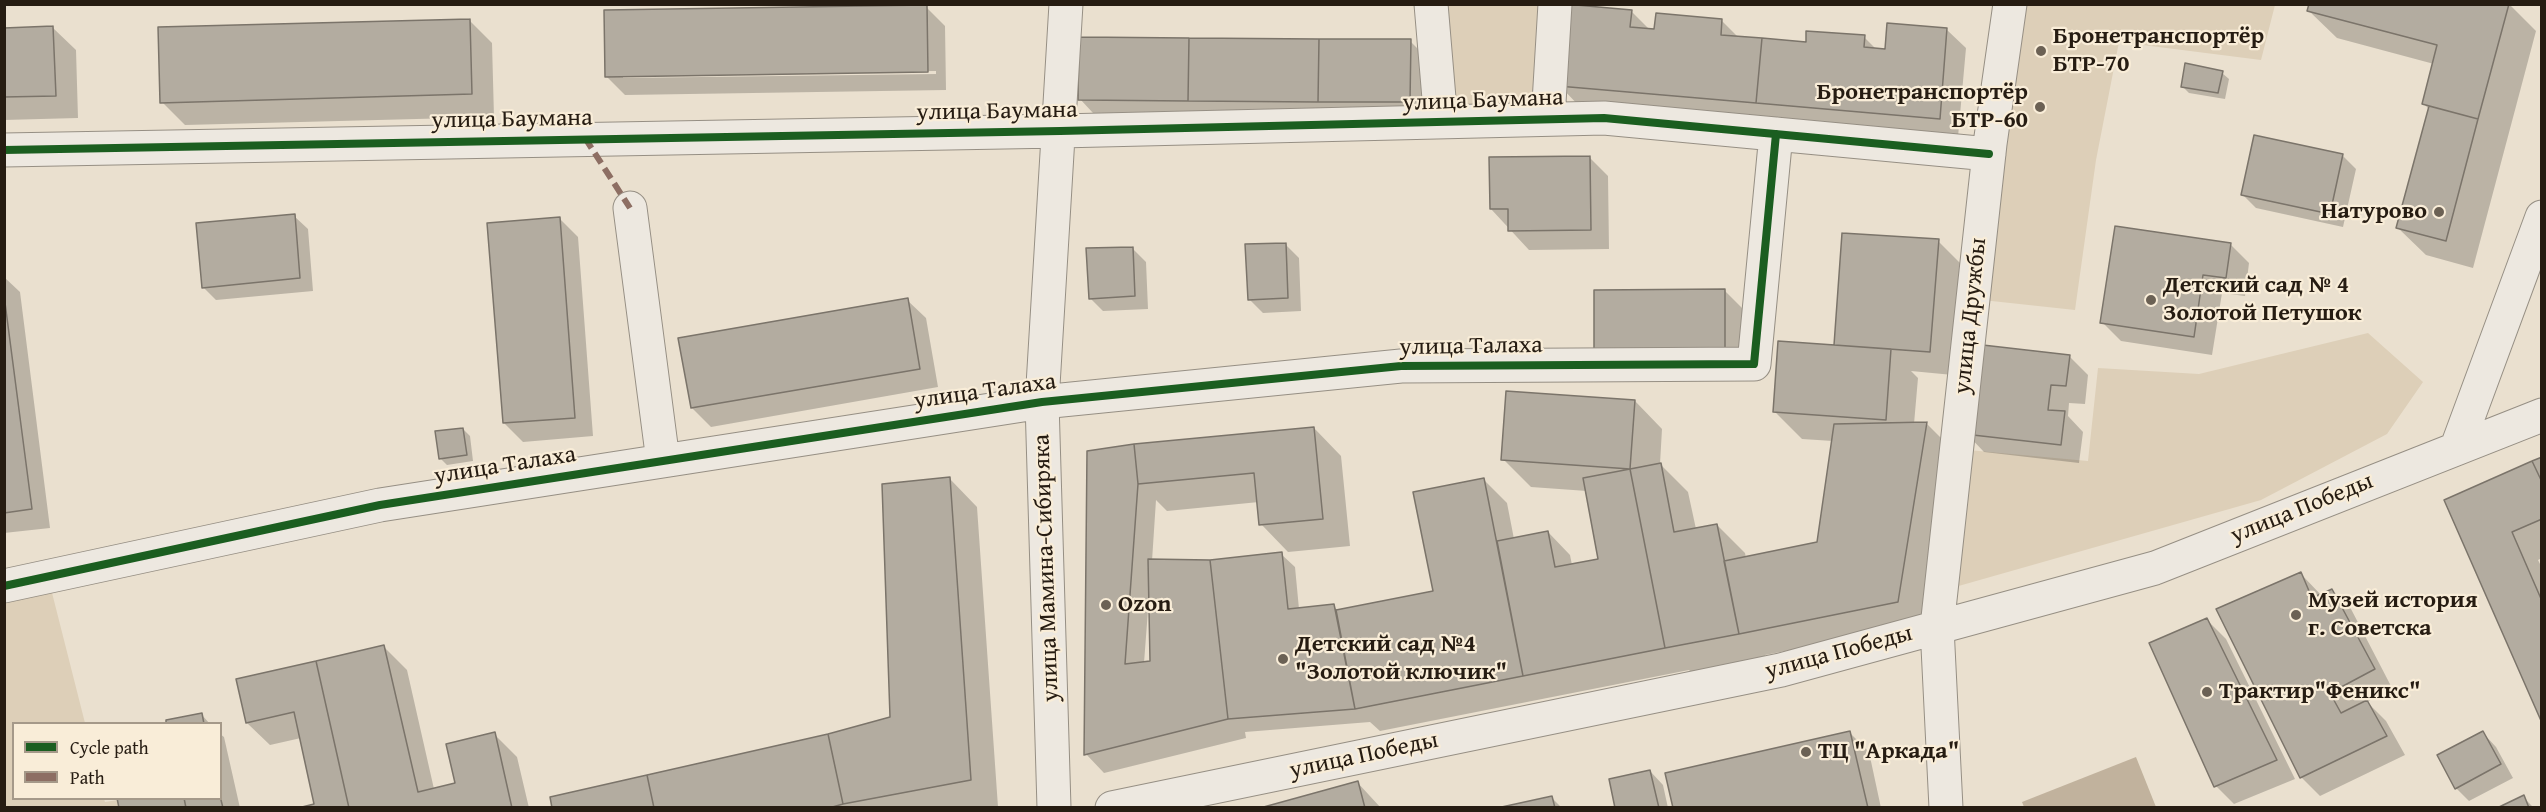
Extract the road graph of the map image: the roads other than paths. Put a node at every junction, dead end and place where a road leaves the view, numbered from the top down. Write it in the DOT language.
graph roads {
  1 [pos="1066,4"];
  2 [pos="1431,4"];
  3 [pos="1555,4"];
  4 [pos="2010,4"];
  5 [pos="1548,119"];
  6 [pos="1442,122"];
  7 [pos="1060,131"];
  8 [pos="1776,134"];
  9 [pos="4,150"];
  10 [pos="1989,154"];
  11 [pos="630,208"];
  12 [pos="2541,217"];
  13 [pos="1042,402"];
  14 [pos="2541,415"];
  15 [pos="2457,447"];
  16 [pos="663,461"];
  17 [pos="4,586"];
  18 [pos="1937,627"];
  19 [pos="1054,807"];
  20 [pos="1112,807"];
  21 [pos="1946,807"];
  1 -- 7 [label="street, улица Мамина-Сибиряка"];
  2 -- 6 [label="street"];
  3 -- 5 [label="street"];
  4 -- 10 [label="street, улица Дружбы"];
  5 -- 6 [label="street, улица Баумана"];
  5 -- 8 [label="street, улица Баумана"];
  6 -- 7 [label="street, улица Баумана"];
  7 -- 9 [label="street, улица Баумана"];
  7 -- 13 [label="street, улица Мамина-Сибиряка"];
  8 -- 10 [label="street, улица Баумана"];
  8 -- 13 [label="street, улица Талаха"];
  10 -- 18 [label="street, улица Дружбы"];
  11 -- 16 [label="street"];
  12 -- 15 [label="street"];
  13 -- 16 [label="street, улица Талаха"];
  13 -- 19 [label="street, улица Мамина-Сибиряка"];
  14 -- 15 [label="street, улица Победы"];
  15 -- 18 [label="street, улица Победы"];
  16 -- 17 [label="street, улица Талаха"];
  18 -- 20 [label="street, улица Победы"];
  18 -- 21 [label="street, улица Дружбы"];
}
